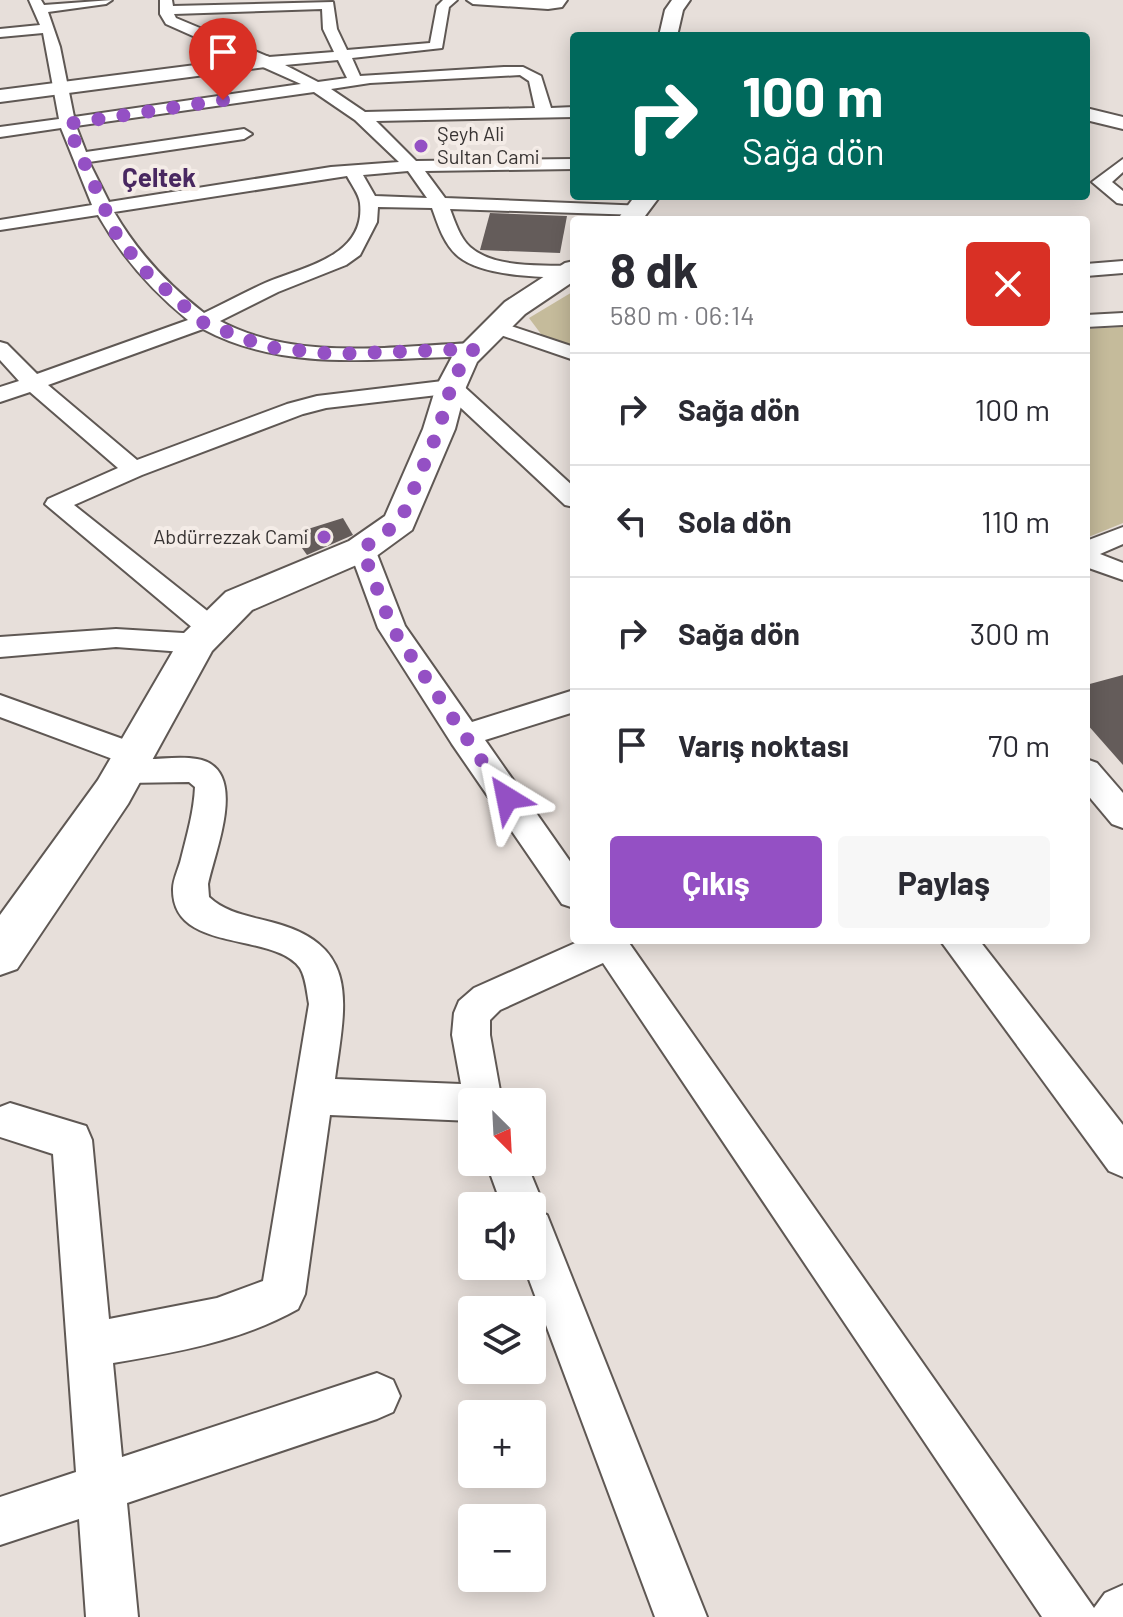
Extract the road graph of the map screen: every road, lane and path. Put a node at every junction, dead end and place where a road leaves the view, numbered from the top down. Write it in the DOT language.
graph roads {
  1 [pos="106,0"];
  2 [pos="451,0"];
  3 [pos="473,0"];
  4 [pos="561,0"];
  5 [pos="681,0"];
  6 [pos="331,2"];
  7 [pos="38,4"];
  8 [pos="166,5"];
  9 [pos="48,28"];
  10 [pos="669,32"];
  11 [pos="0,33"];
  12 [pos="341,54"];
  13 [pos="266,62"];
  14 [pos="356,82"];
  15 [pos="61,88"];
  16 [pos="318,88"];
  17 [pos="0,96"];
  18 [pos="544,112"];
  19 [pos="570,112"];
  20 [pos="1090,115"];
  21 [pos="361,117"];
  22 [pos="67,123"];
  23 [pos="237,123"];
  24 [pos="1123,123"];
  25 [pos="0,132"];
  26 [pos="80,158"];
  27 [pos="570,164"];
  28 [pos="1123,164"];
  29 [pos="410,166"];
  30 [pos="352,170"];
  31 [pos="1091,182"];
  32 [pos="1123,199"];
  33 [pos="369,201"];
  34 [pos="440,204"];
  35 [pos="104,208"];
  36 [pos="639,209"];
  37 [pos="0,225"];
  38 [pos="1123,267"];
  39 [pos="1090,270"];
  40 [pos="570,271"];
  41 [pos="570,272"];
  42 [pos="1123,319"];
  43 [pos="1090,321"];
  44 [pos="202,322"];
  45 [pos="485,338"];
  46 [pos="0,348"];
  47 [pos="570,353"];
  48 [pos="34,384"];
  49 [pos="451,387"];
  50 [pos="0,395"];
  51 [pos="134,470"];
  52 [pos="570,496"];
  53 [pos="1123,535"];
  54 [pos="1090,548"];
  55 [pos="362,549"];
  56 [pos="1090,560"];
  57 [pos="1123,572"];
  58 [pos="203,635"];
  59 [pos="1,644"];
  60 [pos="570,702"];
  61 [pos="0,706"];
  62 [pos="463,736"];
  63 [pos="130,763"];
  64 [pos="1090,776"];
  65 [pos="1123,815"];
  66 [pos="570,888"];
  67 [pos="604,944"];
  68 [pos="609,944"];
  69 [pos="961,944"];
  70 [pos="1,951"];
  71 [pos="480,1088"];
  72 [pos="314,1096"];
  73 [pos="458,1102"];
  74 [pos="10,1122"];
  75 [pos="1123,1157"];
  76 [pos="546,1266"];
  77 [pos="90,1345"];
  78 [pos="377,1396"];
  79 [pos="102,1487"];
  80 [pos="0,1521"];
  81 [pos="1123,1611"];
  82 [pos="112,1617"];
  83 [pos="681,1617"];
  84 [pos="1072,1617"];
  85 [pos="1116,1617"];
  1 -- 7 [label="street"];
  2 -- 12 [label="street"];
  3 -- 4 [label="street"];
  5 -- 10 [label="street"];
  6 -- 8 [label="street"];
  6 -- 12 [label="street"];
  7 -- 9 [label="street"];
  8 -- 13 [label="street"];
  9 -- 11 [label="street"];
  9 -- 15 [label="street"];
  12 -- 13 [label="street"];
  12 -- 14 [label="street"];
  13 -- 15 [label="street"];
  13 -- 16 [label="street"];
  14 -- 16 [label="street"];
  14 -- 18 [label="street"];
  15 -- 17 [label="street"];
  15 -- 22 [label="street"];
  16 -- 21 [label="street"];
  16 -- 23 [label="street"];
  18 -- 19 [label="street"];
  18 -- 21 [label="street"];
  20 -- 24 [label="street"];
  21 -- 29 [label="street"];
  22 -- 23 [label="street"];
  22 -- 25 [label="street"];
  22 -- 26 [label="street"];
  23 -- 26 [label="street"];
  26 -- 35 [label="street"];
  27 -- 29 [label="street"];
  28 -- 31 [label="street"];
  29 -- 30 [label="street"];
  29 -- 34 [label="street"];
  30 -- 33 [label="street"];
  30 -- 35 [label="street"];
  31 -- 32 [label="street"];
  33 -- 34 [label="street"];
  33 -- 44 [label="street"];
  34 -- 36 [label="street"];
  34 -- 40 [label="street"];
  35 -- 37 [label="street"];
  35 -- 44 [label="street"];
  38 -- 39 [label="street"];
  41 -- 45 [label="street"];
  42 -- 43 [label="street"];
  44 -- 45 [label="street"];
  44 -- 48 [label="street"];
  45 -- 47 [label="street"];
  45 -- 49 [label="street"];
  46 -- 48 [label="street"];
  48 -- 50 [label="street"];
  48 -- 51 [label="street"];
  49 -- 51 [label="street"];
  49 -- 52 [label="street"];
  49 -- 55 [label="street"];
  51 -- 58 [label="street"];
  53 -- 54 [label="street"];
  55 -- 58 [label="street"];
  55 -- 62 [label="street"];
  56 -- 57 [label="street"];
  58 -- 59 [label="street"];
  58 -- 63 [label="street"];
  60 -- 62 [label="street"];
  61 -- 63 [label="street"];
  62 -- 66 [label="street"];
  63 -- 70 [label="street"];
  63 -- 72 [label="street"];
  64 -- 65 [label="street"];
  67 -- 71 [label="street"];
  68 -- 84 [label="street"];
  69 -- 75 [label="street"];
  72 -- 73 [label="street"];
  72 -- 77 [label="street"];
  74 -- 77 [label="street"];
  76 -- 83 [label="street"];
  77 -- 79 [label="street"];
  78 -- 79 [label="street"];
  79 -- 80 [label="street"];
  79 -- 82 [label="street"];
  81 -- 85 [label="street"];
}
